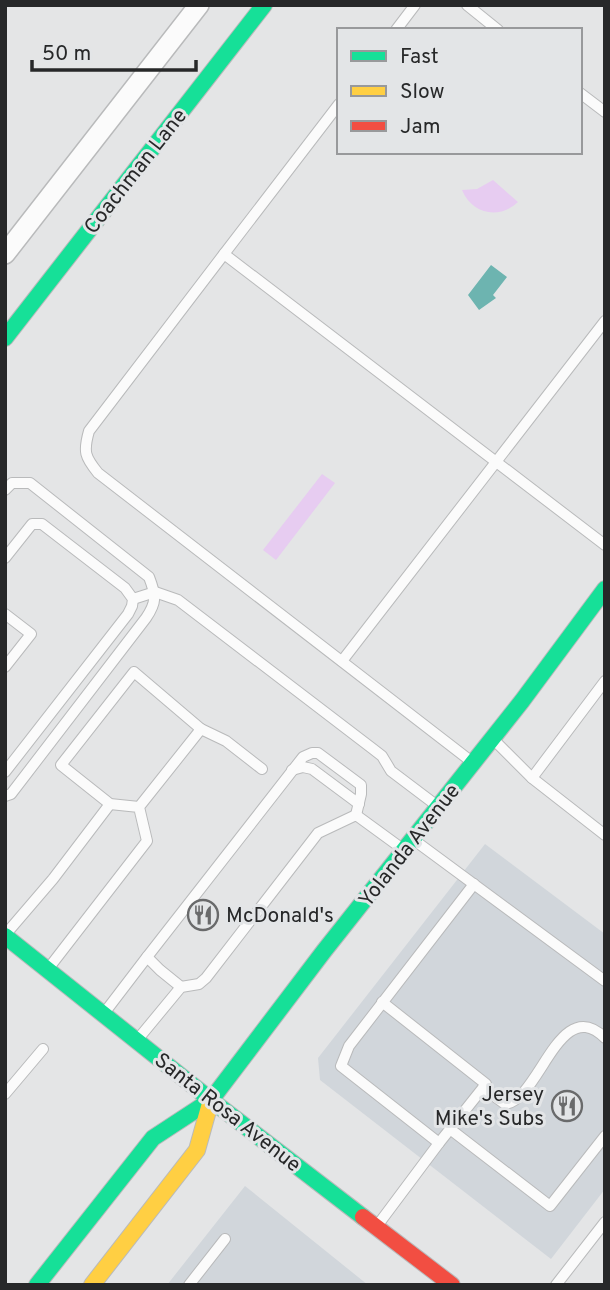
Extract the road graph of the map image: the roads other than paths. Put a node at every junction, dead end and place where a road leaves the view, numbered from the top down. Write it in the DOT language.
graph roads {
  1 [pos="199,5"];
  2 [pos="264,5"];
  3 [pos="415,5"];
  4 [pos="467,5"];
  5 [pos="398,28"];
  6 [pos="496,28"];
  7 [pos="582,95"];
  8 [pos="337,107"];
  9 [pos="605,112"];
  10 [pos="5,254"];
  11 [pos="224,254"];
  12 [pos="605,321"];
  13 [pos="5,338"];
  14 [pos="496,462"];
  15 [pos="5,490"];
  16 [pos="605,545"];
  17 [pos="5,558"];
  18 [pos="605,589"];
  19 [pos="155,592"];
  20 [pos="133,599"];
  21 [pos="5,614"];
  22 [pos="342,661"];
  23 [pos="5,667"];
  24 [pos="605,681"];
  25 [pos="201,729"];
  26 [pos="492,739"];
  27 [pos="473,762"];
  28 [pos="262,769"];
  29 [pos="292,770"];
  30 [pos="5,772"];
  31 [pos="532,778"];
  32 [pos="5,796"];
  33 [pos="110,803"];
  34 [pos="139,807"];
  35 [pos="438,807"];
  36 [pos="357,809"];
  37 [pos="605,835"];
  38 [pos="409,845"];
  39 [pos="474,884"];
  40 [pos="5,936"];
  41 [pos="147,957"];
  42 [pos="47,970"];
  43 [pos="605,981"];
  44 [pos="181,987"];
  45 [pos="382,1002"];
  46 [pos="103,1014"];
  47 [pos="605,1038"];
  48 [pos="137,1041"];
  49 [pos="43,1049"];
  50 [pos="483,1088"];
  51 [pos="5,1094"];
  52 [pos="211,1100"];
  53 [pos="450,1129"];
  54 [pos="605,1136"];
  55 [pos="439,1143"];
  56 [pos="605,1223"];
  57 [pos="376,1227"];
  58 [pos="225,1239"];
  59 [pos="37,1285"];
  60 [pos="92,1285"];
  61 [pos="189,1285"];
  62 [pos="452,1285"];
  63 [pos="556,1285"];
  1 -- 10 [label="street"];
  2 -- 13 [label="main road, Coachman Lane"];
  3 -- 5 [label="lane"];
  4 -- 6 [label="lane"];
  7 -- 9 [label="lane"];
  8 -- 11 [label="lane"];
  11 -- 14 [label="lane"];
  11 -- 22 [label="lane"];
  12 -- 14 [label="lane"];
  14 -- 16 [label="lane"];
  14 -- 22 [label="lane"];
  15 -- 19 [label="lane"];
  17 -- 20 [label="lane"];
  18 -- 26 [label="main road, Yolanda Avenue"];
  19 -- 20 [label="lane"];
  19 -- 32 [label="lane"];
  19 -- 35 [label="lane"];
  20 -- 30 [label="lane"];
  21 -- 23 [label="lane"];
  22 -- 27 [label="lane"];
  24 -- 31 [label="lane"];
  25 -- 28 [label="lane"];
  25 -- 33 [label="lane"];
  25 -- 34 [label="lane"];
  26 -- 27 [label="main road, Yolanda Avenue"];
  26 -- 31 [label="lane"];
  27 -- 35 [label="main road, Yolanda Avenue"];
  29 -- 36 [label="lane"];
  29 -- 36 [label="lane"];
  29 -- 41 [label="lane"];
  31 -- 37 [label="lane"];
  33 -- 34 [label="lane"];
  33 -- 40 [label="lane"];
  34 -- 42 [label="lane"];
  35 -- 38 [label="main road, Yolanda Avenue"];
  36 -- 38 [label="lane"];
  36 -- 44 [label="lane"];
  38 -- 39 [label="lane"];
  38 -- 52 [label="main road, Yolanda Avenue"];
  39 -- 43 [label="lane"];
  39 -- 45 [label="lane"];
  40 -- 42 [label="main road, Santa Rosa Avenue"];
  41 -- 44 [label="lane"];
  41 -- 46 [label="lane"];
  42 -- 46 [label="main road, Santa Rosa Avenue"];
  44 -- 48 [label="lane"];
  45 -- 50 [label="lane"];
  45 -- 55 [label="lane"];
  46 -- 48 [label="main road, Santa Rosa Avenue"];
  47 -- 50 [label="lane"];
  48 -- 52 [label="main road, Santa Rosa Avenue"];
  49 -- 51 [label="lane"];
  50 -- 53 [label="lane"];
  52 -- 57 [label="main road, Santa Rosa Avenue"];
  52 -- 59 [label="main road"];
  52 -- 60 [label="main road"];
  53 -- 54 [label="lane"];
  53 -- 55 [label="lane"];
  55 -- 57 [label="lane"];
  56 -- 63 [label="lane"];
  57 -- 62 [label="main road, Santa Rosa Avenue"];
  58 -- 61 [label="lane"];
}
